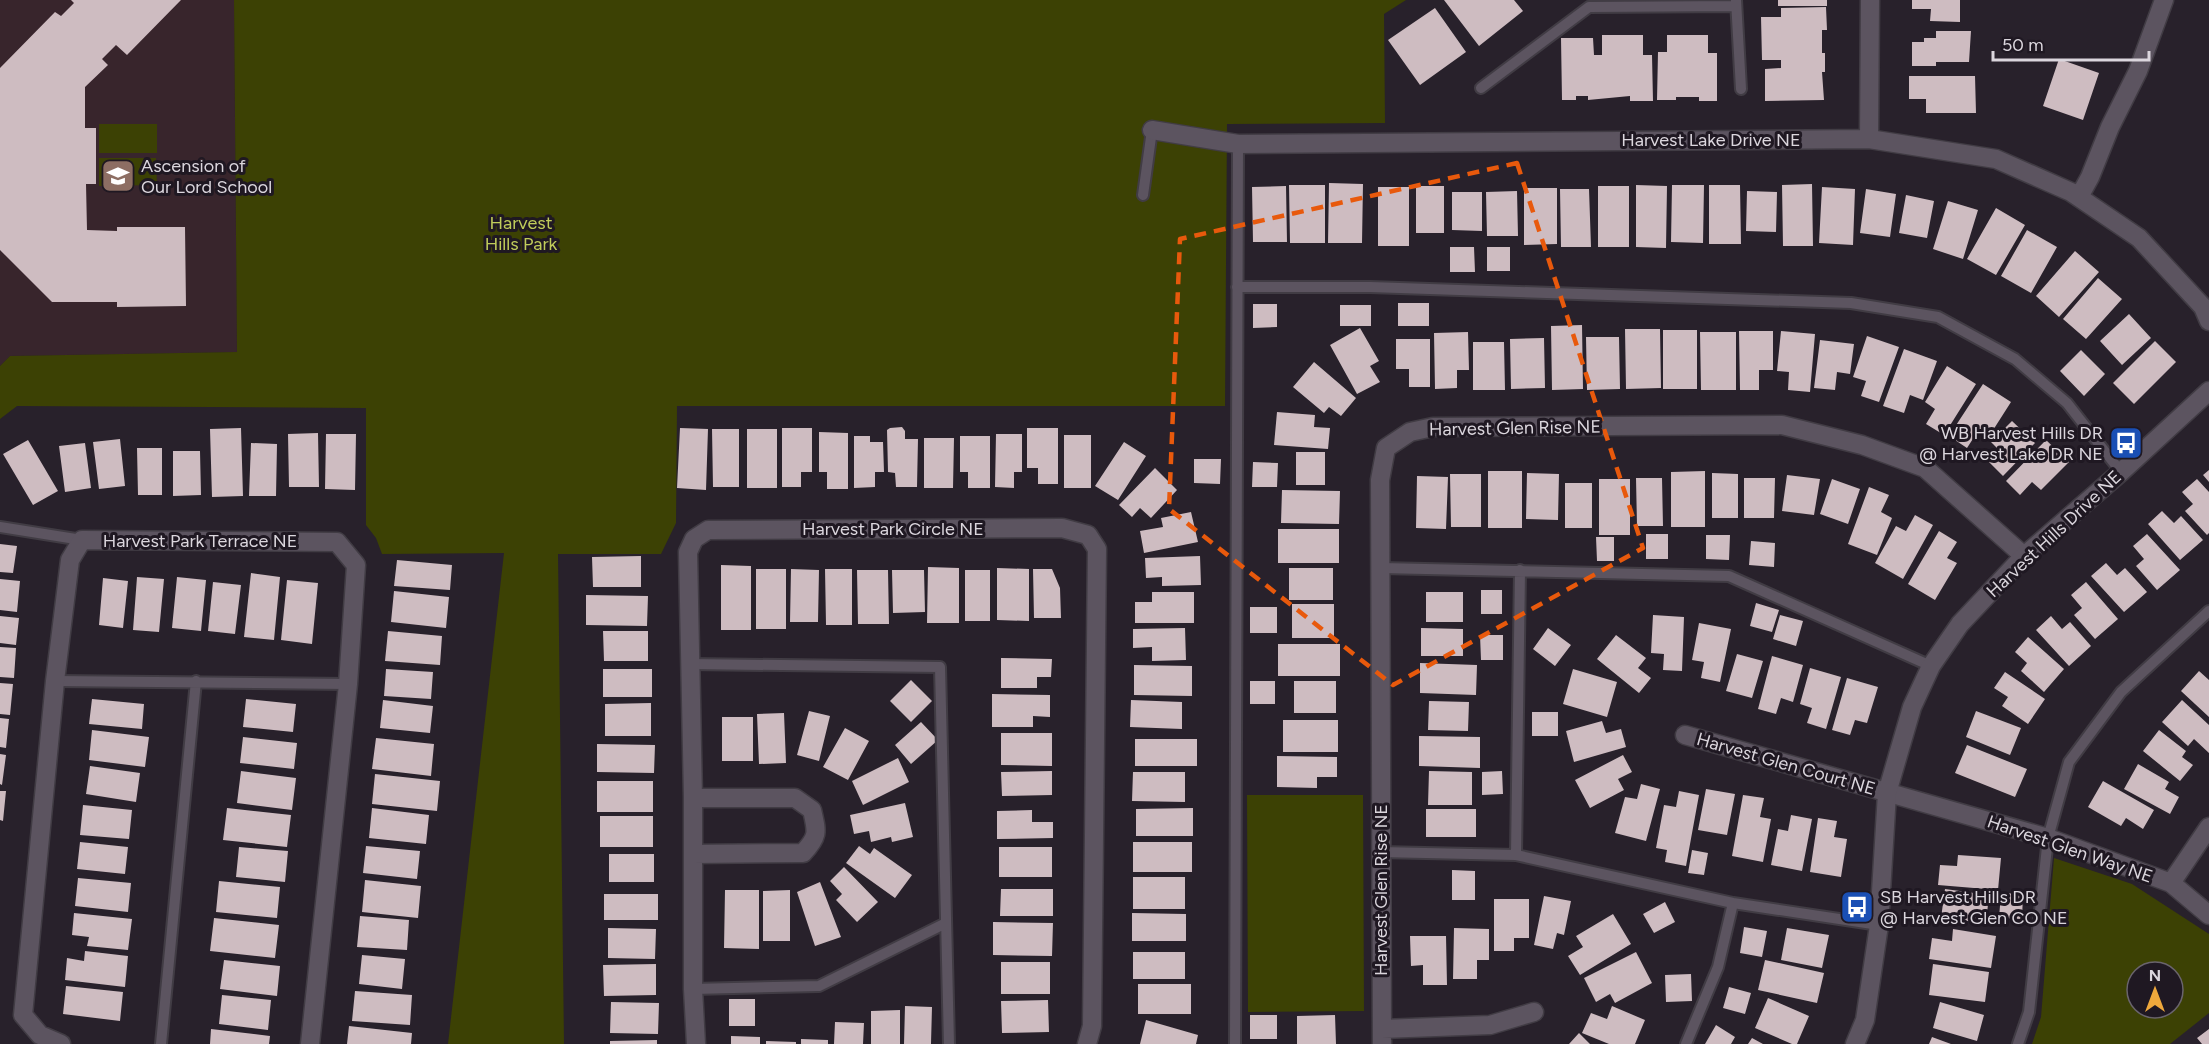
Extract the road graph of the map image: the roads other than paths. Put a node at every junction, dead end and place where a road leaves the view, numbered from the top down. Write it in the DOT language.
graph roads {
  1 [pos="1870,0"];
  2 [pos="2164,0"];
  3 [pos="1590,3"];
  4 [pos="1736,3"];
  5 [pos="1481,88"];
  6 [pos="1741,89"];
  7 [pos="1152,130"];
  8 [pos="1869,139"];
  9 [pos="1238,144"];
  10 [pos="1143,195"];
  11 [pos="2079,197"];
  12 [pos="1237,287"];
  13 [pos="2209,321"];
  14 [pos="2209,391"];
  15 [pos="2121,472"];
  16 [pos="0,527"];
  17 [pos="82,540"];
  18 [pos="2024,556"];
  19 [pos="1381,568"];
  20 [pos="1520,570"];
  21 [pos="2209,611"];
  22 [pos="689,664"];
  23 [pos="1931,666"];
  24 [pos="55,681"];
  25 [pos="196,681"];
  26 [pos="348,684"];
  27 [pos="1685,735"];
  28 [pos="1887,792"];
  29 [pos="693,798"];
  30 [pos="2209,827"];
  31 [pos="2048,838"];
  32 [pos="1380,852"];
  33 [pos="693,854"];
  34 [pos="1516,855"];
  35 [pos="2171,884"];
  36 [pos="1733,903"];
  37 [pos="2209,915"];
  38 [pos="946,923"];
  39 [pos="1879,926"];
  40 [pos="693,989"];
  41 [pos="1534,1012"];
  42 [pos="1382,1036"];
  43 [pos="61,1044"];
  44 [pos="161,1044"];
  45 [pos="310,1044"];
  46 [pos="696,1044"];
  47 [pos="949,1044"];
  48 [pos="1087,1044"];
  49 [pos="1236,1044"];
  50 [pos="1686,1044"];
  51 [pos="1855,1044"];
  52 [pos="2018,1044"];
  1 -- 8 [label="street"];
  2 -- 11 [label="street"];
  3 -- 4 [label="lane"];
  3 -- 5 [label="lane"];
  4 -- 6 [label="lane"];
  7 -- 9 [label="street, Harvest Lake Drive NE"];
  7 -- 10 [label="lane"];
  8 -- 9 [label="street, Harvest Lake Drive NE"];
  8 -- 11 [label="street, Harvest Lake Drive NE"];
  9 -- 12 [label="lane"];
  11 -- 13 [label="street, Harvest Lake Drive NE"];
  12 -- 15 [label="lane"];
  12 -- 49 [label="lane"];
  14 -- 15 [label="street, Harvest Hills Drive NE"];
  15 -- 18 [label="street, Harvest Hills Drive NE"];
  16 -- 17 [label="lane"];
  17 -- 24 [label="street, Harvest Park Terrace NE"];
  17 -- 26 [label="street, Harvest Park Terrace NE"];
  18 -- 19 [label="street, Harvest Glen Rise NE"];
  18 -- 23 [label="street, Harvest Hills Drive NE"];
  19 -- 20 [label="lane"];
  19 -- 32 [label="street, Harvest Glen Rise NE"];
  20 -- 23 [label="lane"];
  20 -- 34 [label="lane"];
  21 -- 31 [label="lane"];
  22 -- 29 [label="street, Harvest Park Circle NE"];
  22 -- 38 [label="lane"];
  22 -- 48 [label="street, Harvest Park Circle NE"];
  23 -- 28 [label="street, Harvest Hills Drive NE"];
  24 -- 25 [label="lane"];
  24 -- 43 [label="street, Harvest Park Terrace NE"];
  25 -- 26 [label="lane"];
  25 -- 44 [label="lane"];
  26 -- 45 [label="street, Harvest Park Terrace NE"];
  27 -- 28 [label="street, Harvest Glen Court NE"];
  28 -- 31 [label="street, Harvest Glen Way NE"];
  28 -- 39 [label="street, Harvest Hills Drive NE"];
  29 -- 33 [label="street, Harvest Park Circle NE"];
  29 -- 33 [label="street"];
  30 -- 35 [label="street"];
  31 -- 35 [label="street, Harvest Glen Way NE"];
  31 -- 52 [label="lane"];
  32 -- 34 [label="lane"];
  32 -- 42 [label="street, Harvest Glen Rise NE"];
  33 -- 40 [label="street, Harvest Park Circle NE"];
  34 -- 36 [label="lane"];
  35 -- 37 [label="street, Harvest Glen Way NE"];
  36 -- 39 [label="lane"];
  36 -- 50 [label="lane"];
  38 -- 40 [label="lane"];
  38 -- 47 [label="lane"];
  39 -- 51 [label="street, Harvest Hills Drive NE"];
  40 -- 46 [label="street, Harvest Park Circle NE"];
  41 -- 42 [label="street"];
}
